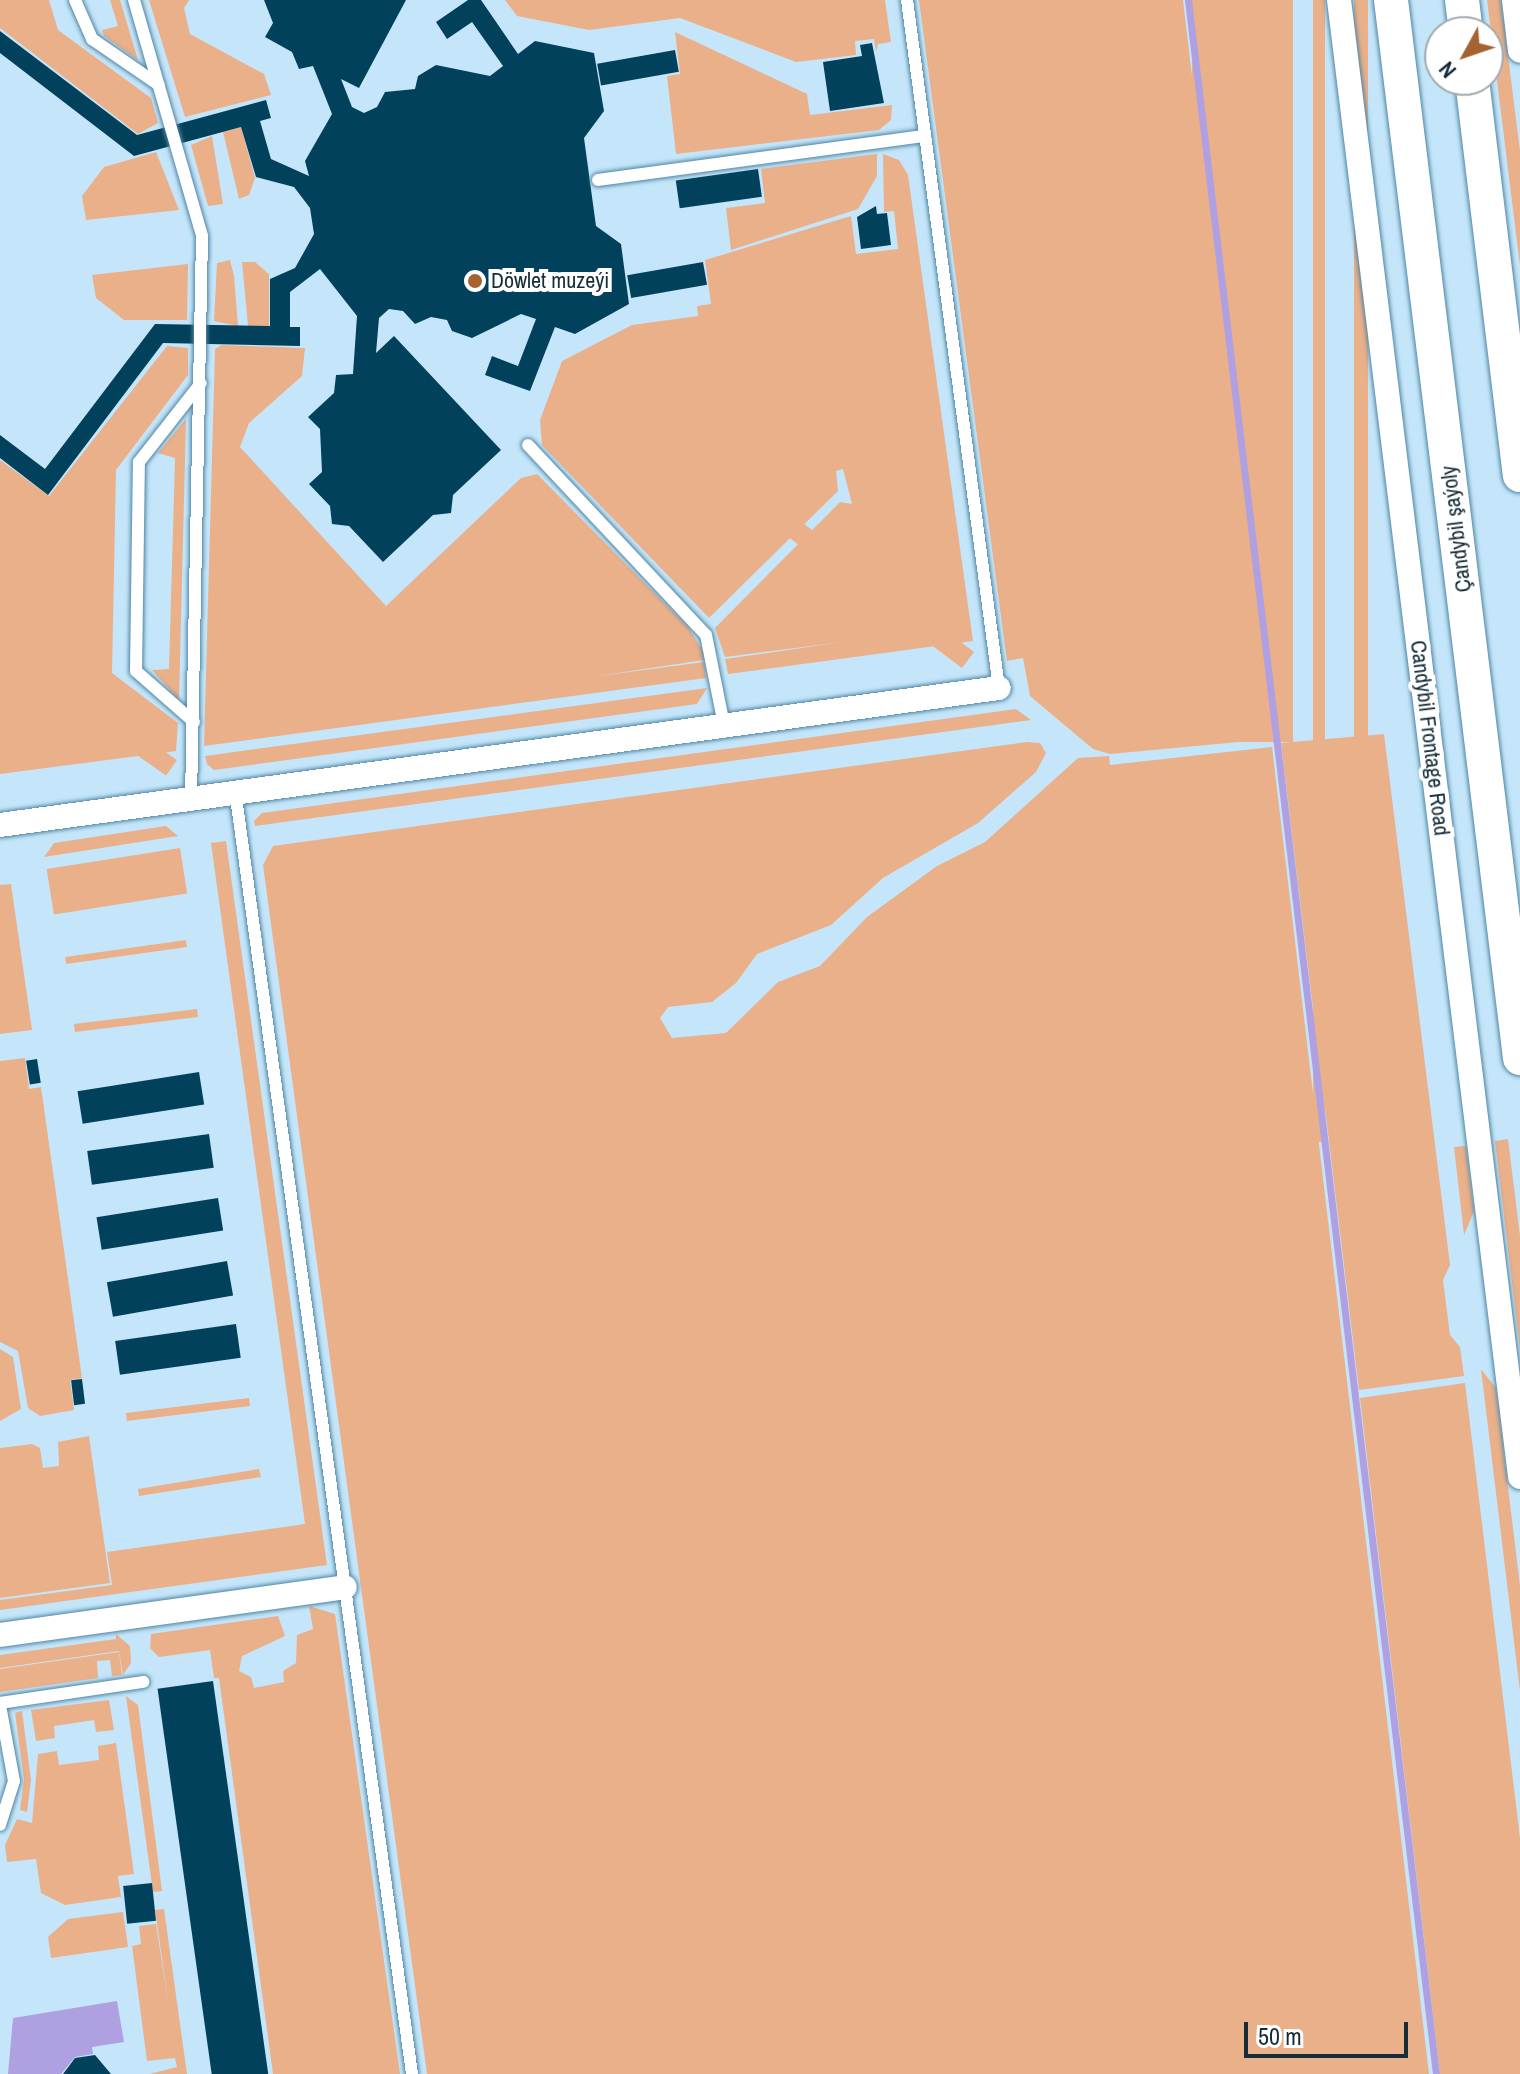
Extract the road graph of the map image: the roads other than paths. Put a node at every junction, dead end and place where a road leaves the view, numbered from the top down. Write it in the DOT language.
graph roads {
  1 [pos="75,0"];
  2 [pos="134,0"];
  3 [pos="907,0"];
  4 [pos="1339,0"];
  5 [pos="1391,0"];
  6 [pos="1514,0"];
  7 [pos="1520,51"];
  8 [pos="159,85"];
  9 [pos="1474,96"];
  10 [pos="925,136"];
  11 [pos="598,180"];
  12 [pos="201,383"];
  13 [pos="528,445"];
  14 [pos="1520,475"];
  15 [pos="999,688"];
  16 [pos="194,722"];
  17 [pos="724,725"];
  18 [pos="235,790"];
  19 [pos="191,797"];
  20 [pos="0,825"];
  21 [pos="1520,1058"];
  22 [pos="1520,1477"];
  23 [pos="345,1587"];
  24 [pos="0,1635"];
  25 [pos="143,1682"];
  26 [pos="0,1704"];
  27 [pos="0,1825"];
  28 [pos="412,2074"];
  1 -- 8 [label="lane"];
  2 -- 8 [label="lane"];
  3 -- 10 [label="lane"];
  4 -- 22 [label="street, Candybil Frontage Road"];
  5 -- 21 [label="main road, Çandybil şaýoly"];
  6 -- 7 [label="street"];
  8 -- 12 [label="lane"];
  9 -- 14 [label="main road"];
  10 -- 11 [label="lane"];
  10 -- 15 [label="lane"];
  12 -- 16 [label="lane"];
  12 -- 16 [label="lane"];
  13 -- 17 [label="lane"];
  15 -- 17 [label="street"];
  16 -- 19 [label="lane"];
  17 -- 18 [label="street"];
  18 -- 19 [label="street"];
  18 -- 23 [label="lane"];
  19 -- 20 [label="street"];
  23 -- 24 [label="street"];
  23 -- 28 [label="lane"];
  25 -- 26 [label="lane"];
  26 -- 27 [label="lane"];
}
